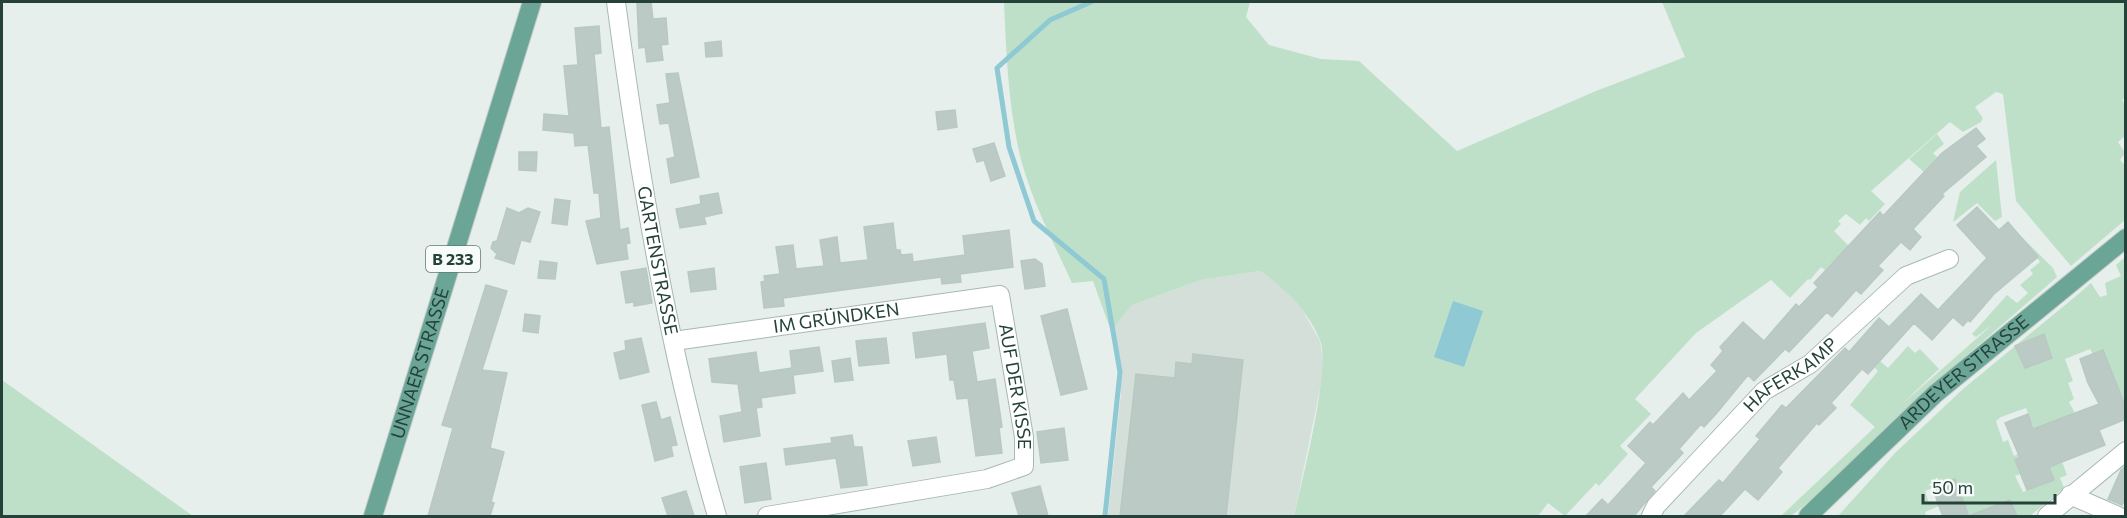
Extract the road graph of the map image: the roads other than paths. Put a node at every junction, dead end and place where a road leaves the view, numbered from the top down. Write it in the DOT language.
graph roads {
  1 [pos="532,2"];
  2 [pos="616,2"];
  3 [pos="2126,238"];
  4 [pos="1949,259"];
  5 [pos="999,295"];
  6 [pos="674,340"];
  7 [pos="2126,451"];
  8 [pos="2070,495"];
  9 [pos="373,516"];
  10 [pos="717,516"];
  11 [pos="767,516"];
  12 [pos="1651,516"];
  13 [pos="1808,516"];
  14 [pos="2047,516"];
  15 [pos="2118,516"];
  1 -- 9 [label="main road, UNNAER STRASSE / B 233"];
  2 -- 6 [label="street, GARTENSTRASSE"];
  3 -- 13 [label="main road, ARDEYER STRASSE"];
  4 -- 12 [label="street, HAFERKAMP"];
  5 -- 6 [label="street, IM GRÜNDKEN"];
  5 -- 11 [label="street, AUF DER KISSE"];
  6 -- 10 [label="street, GARTENSTRASSE"];
  7 -- 8 [label="street"];
  8 -- 14 [label="street"];
  8 -- 15 [label="street"];
}
